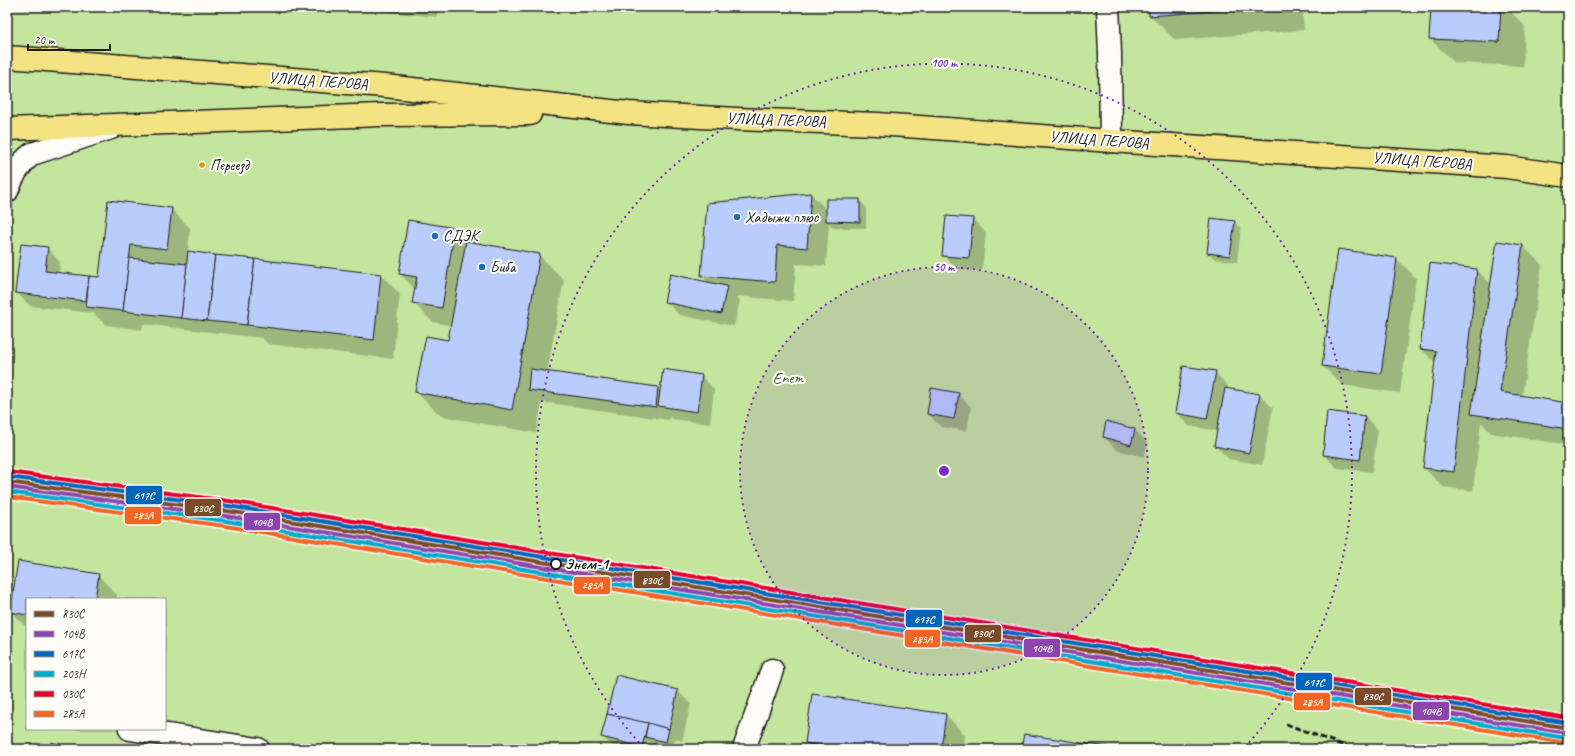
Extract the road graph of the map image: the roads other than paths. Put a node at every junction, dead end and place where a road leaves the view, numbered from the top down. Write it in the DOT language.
graph roads {
  1 [pos="1108,7"];
  2 [pos="7,57"];
  3 [pos="629,113"];
  4 [pos="123,125"];
  5 [pos="7,129"];
  6 [pos="1111,141"];
  7 [pos="1568,176"];
  8 [pos="7,191"];
  9 [pos="772,670"];
  10 [pos="136,730"];
  11 [pos="258,749"];
  12 [pos="744,749"];
  1 -- 6 [label="street"];
  2 -- 3 [label="highway, УЛИЦА ПЕРОВА"];
  3 -- 4 [label="highway, УЛИЦА ПЕРОВА"];
  3 -- 6 [label="highway, УЛИЦА ПЕРОВА"];
  4 -- 5 [label="highway, УЛИЦА ПЕРОВА"];
  4 -- 8 [label="street"];
  6 -- 7 [label="highway, УЛИЦА ПЕРОВА"];
  9 -- 12 [label="street"];
  10 -- 11 [label="street"];
}
